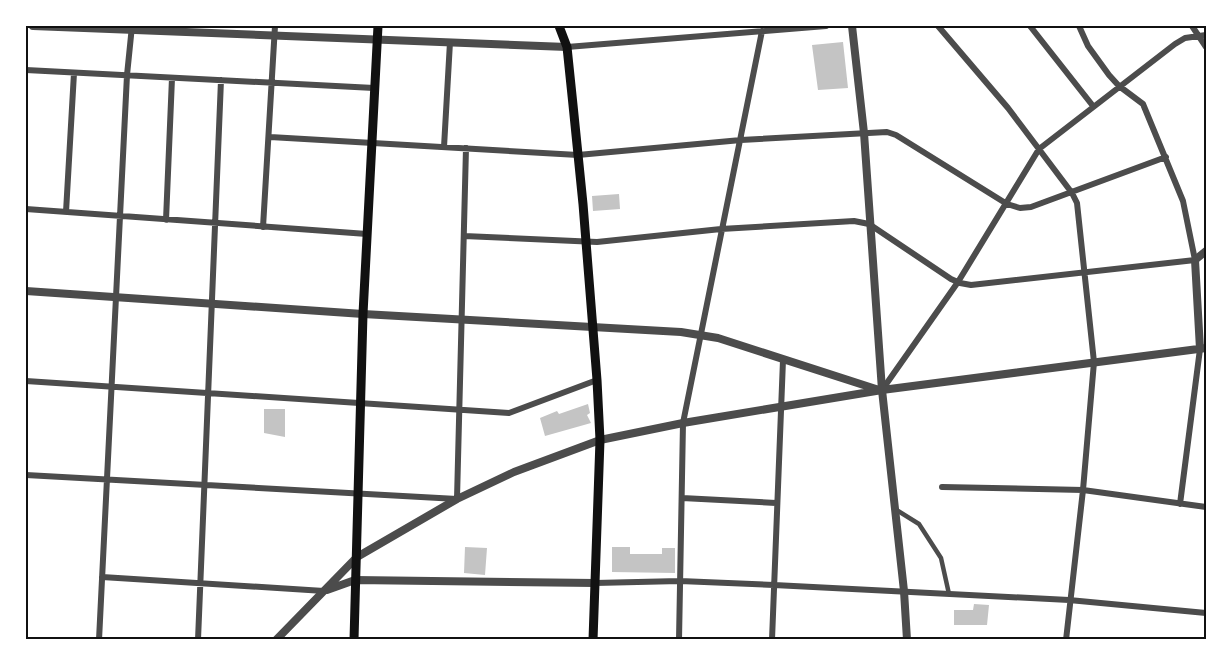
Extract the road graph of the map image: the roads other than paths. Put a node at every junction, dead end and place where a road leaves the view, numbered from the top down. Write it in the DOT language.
graph roads {
  1 [pos="33,26"];
  2 [pos="275,26"];
  3 [pos="378,26"];
  4 [pos="559,26"];
  5 [pos="826,26"];
  6 [pos="852,26"];
  7 [pos="938,26"];
  8 [pos="1030,26"];
  9 [pos="1079,26"];
  10 [pos="1192,26"];
  11 [pos="131,28"];
  12 [pos="762,31"];
  13 [pos="1206,35"];
  14 [pos="274,36"];
  15 [pos="1199,36"];
  16 [pos="377,40"];
  17 [pos="450,42"];
  18 [pos="567,47"];
  19 [pos="1206,47"];
  20 [pos="26,70"];
  21 [pos="74,73"];
  22 [pos="127,75"];
  23 [pos="172,78"];
  24 [pos="221,80"];
  25 [pos="272,83"];
  26 [pos="1119,86"];
  27 [pos="374,88"];
  28 [pos="1093,106"];
  29 [pos="864,133"];
  30 [pos="270,137"];
  31 [pos="741,140"];
  32 [pos="371,143"];
  33 [pos="444,147"];
  34 [pos="466,148"];
  35 [pos="1039,149"];
  36 [pos="578,154"];
  37 [pos="1166,157"];
  38 [pos="1072,193"];
  39 [pos="1007,204"];
  40 [pos="26,209"];
  41 [pos="66,212"];
  42 [pos="120,216"];
  43 [pos="166,220"];
  44 [pos="215,224"];
  45 [pos="869,224"];
  46 [pos="263,227"];
  47 [pos="721,229"];
  48 [pos="367,234"];
  49 [pos="464,236"];
  50 [pos="586,241"];
  51 [pos="1206,251"];
  52 [pos="1195,260"];
  53 [pos="1084,273"];
  54 [pos="958,282"];
  55 [pos="26,291"];
  56 [pos="116,297"];
  57 [pos="212,304"];
  58 [pos="363,314"];
  59 [pos="462,319"];
  60 [pos="593,328"];
  61 [pos="702,336"];
  62 [pos="1203,348"];
  63 [pos="783,360"];
  64 [pos="1094,362"];
  65 [pos="597,380"];
  66 [pos="26,381"];
  67 [pos="111,387"];
  68 [pos="882,390"];
  69 [pos="208,393"];
  70 [pos="361,402"];
  71 [pos="781,406"];
  72 [pos="459,410"];
  73 [pos="683,423"];
  74 [pos="600,440"];
  75 [pos="26,476"];
  76 [pos="106,480"];
  77 [pos="204,485"];
  78 [pos="942,487"];
  79 [pos="1083,490"];
  80 [pos="358,494"];
  81 [pos="682,498"];
  82 [pos="457,499"];
  83 [pos="776,503"];
  84 [pos="1180,504"];
  85 [pos="1206,507"];
  86 [pos="895,509"];
  87 [pos="356,558"];
  88 [pos="102,578"];
  89 [pos="355,580"];
  90 [pos="680,580"];
  91 [pos="595,583"];
  92 [pos="200,584"];
  93 [pos="774,585"];
  94 [pos="324,591"];
  95 [pos="904,591"];
  96 [pos="949,594"];
  97 [pos="1069,600"];
  98 [pos="1206,613"];
  99 [pos="99,639"];
  100 [pos="198,639"];
  101 [pos="276,639"];
  102 [pos="354,639"];
  103 [pos="593,639"];
  104 [pos="679,639"];
  105 [pos="772,639"];
  106 [pos="907,639"];
  107 [pos="1066,639"];
  1 -- 11 [label="street"];
  2 -- 14 [label="street"];
  3 -- 16 [label="main road"];
  4 -- 18 [label="main road"];
  5 -- 12 [label="street"];
  6 -- 29 [label="street"];
  7 -- 35 [label="street"];
  8 -- 28 [label="street"];
  9 -- 26 [label="street"];
  10 -- 15 [label="street"];
  11 -- 14 [label="street"];
  11 -- 22 [label="street"];
  12 -- 18 [label="street"];
  12 -- 31 [label="street"];
  13 -- 15 [label="street"];
  14 -- 16 [label="street"];
  14 -- 25 [label="street"];
  15 -- 19 [label="street"];
  15 -- 26 [label="street"];
  16 -- 17 [label="street"];
  16 -- 27 [label="main road"];
  17 -- 18 [label="street"];
  17 -- 33 [label="street"];
  18 -- 36 [label="main road"];
  20 -- 21 [label="street"];
  21 -- 22 [label="street"];
  21 -- 41 [label="street"];
  22 -- 23 [label="street"];
  22 -- 42 [label="street"];
  23 -- 24 [label="street"];
  23 -- 43 [label="street"];
  24 -- 25 [label="street"];
  24 -- 44 [label="street"];
  25 -- 27 [label="street"];
  25 -- 30 [label="street"];
  26 -- 28 [label="street"];
  26 -- 37 [label="street"];
  27 -- 32 [label="main road"];
  28 -- 35 [label="street"];
  29 -- 31 [label="street"];
  29 -- 39 [label="street"];
  29 -- 45 [label="street"];
  30 -- 32 [label="street"];
  30 -- 46 [label="street"];
  31 -- 36 [label="street"];
  31 -- 47 [label="street"];
  32 -- 33 [label="street"];
  32 -- 48 [label="main road"];
  33 -- 34 [label="street"];
  34 -- 36 [label="street"];
  34 -- 49 [label="street"];
  35 -- 38 [label="street"];
  35 -- 39 [label="street"];
  36 -- 50 [label="main road"];
  37 -- 38 [label="street"];
  37 -- 52 [label="street"];
  38 -- 39 [label="street"];
  38 -- 53 [label="street"];
  39 -- 54 [label="street"];
  40 -- 41 [label="street"];
  41 -- 42 [label="street"];
  42 -- 43 [label="street"];
  42 -- 56 [label="street"];
  43 -- 44 [label="street"];
  44 -- 46 [label="street"];
  44 -- 57 [label="street"];
  45 -- 47 [label="street"];
  45 -- 54 [label="street"];
  45 -- 68 [label="street"];
  46 -- 48 [label="street"];
  47 -- 50 [label="street"];
  47 -- 61 [label="street"];
  48 -- 58 [label="main road"];
  49 -- 50 [label="street"];
  49 -- 59 [label="street"];
  50 -- 60 [label="main road"];
  51 -- 52 [label="street"];
  52 -- 53 [label="street"];
  52 -- 62 [label="street"];
  53 -- 54 [label="street"];
  53 -- 64 [label="street"];
  54 -- 68 [label="street"];
  55 -- 56 [label="street"];
  56 -- 57 [label="street"];
  56 -- 67 [label="street"];
  57 -- 58 [label="street"];
  57 -- 69 [label="street"];
  58 -- 59 [label="street"];
  58 -- 70 [label="main road"];
  59 -- 60 [label="street"];
  59 -- 72 [label="street"];
  60 -- 61 [label="street"];
  60 -- 65 [label="main road"];
  61 -- 63 [label="street"];
  61 -- 73 [label="street"];
  62 -- 64 [label="street"];
  62 -- 84 [label="street"];
  63 -- 68 [label="street"];
  63 -- 71 [label="street"];
  64 -- 68 [label="street"];
  64 -- 79 [label="street"];
  65 -- 72 [label="street"];
  65 -- 74 [label="main road"];
  66 -- 67 [label="street"];
  67 -- 69 [label="street"];
  67 -- 76 [label="street"];
  68 -- 71 [label="street"];
  68 -- 86 [label="street"];
  69 -- 70 [label="street"];
  69 -- 77 [label="street"];
  70 -- 72 [label="street"];
  70 -- 80 [label="main road"];
  71 -- 73 [label="street"];
  71 -- 83 [label="street"];
  72 -- 82 [label="street"];
  73 -- 74 [label="street"];
  73 -- 81 [label="street"];
  74 -- 82 [label="street"];
  74 -- 91 [label="main road"];
  75 -- 76 [label="street"];
  76 -- 77 [label="street"];
  76 -- 88 [label="street"];
  77 -- 80 [label="street"];
  77 -- 92 [label="street"];
  78 -- 79 [label="street"];
  79 -- 84 [label="street"];
  79 -- 97 [label="street"];
  80 -- 82 [label="street"];
  80 -- 87 [label="main road"];
  81 -- 83 [label="street"];
  81 -- 90 [label="street"];
  82 -- 87 [label="street"];
  83 -- 93 [label="street"];
  84 -- 85 [label="street"];
  86 -- 95 [label="street"];
  86 -- 96 [label="street"];
  87 -- 89 [label="main road"];
  87 -- 94 [label="street"];
  88 -- 92 [label="street"];
  88 -- 99 [label="street"];
  89 -- 91 [label="street"];
  89 -- 94 [label="street"];
  89 -- 102 [label="main road"];
  90 -- 91 [label="street"];
  90 -- 93 [label="street"];
  90 -- 104 [label="street"];
  91 -- 103 [label="main road"];
  92 -- 94 [label="street"];
  92 -- 100 [label="street"];
  93 -- 95 [label="street"];
  93 -- 105 [label="street"];
  94 -- 101 [label="street"];
  95 -- 96 [label="street"];
  95 -- 106 [label="street"];
  96 -- 97 [label="street"];
  97 -- 98 [label="street"];
  97 -- 107 [label="street"];
}
